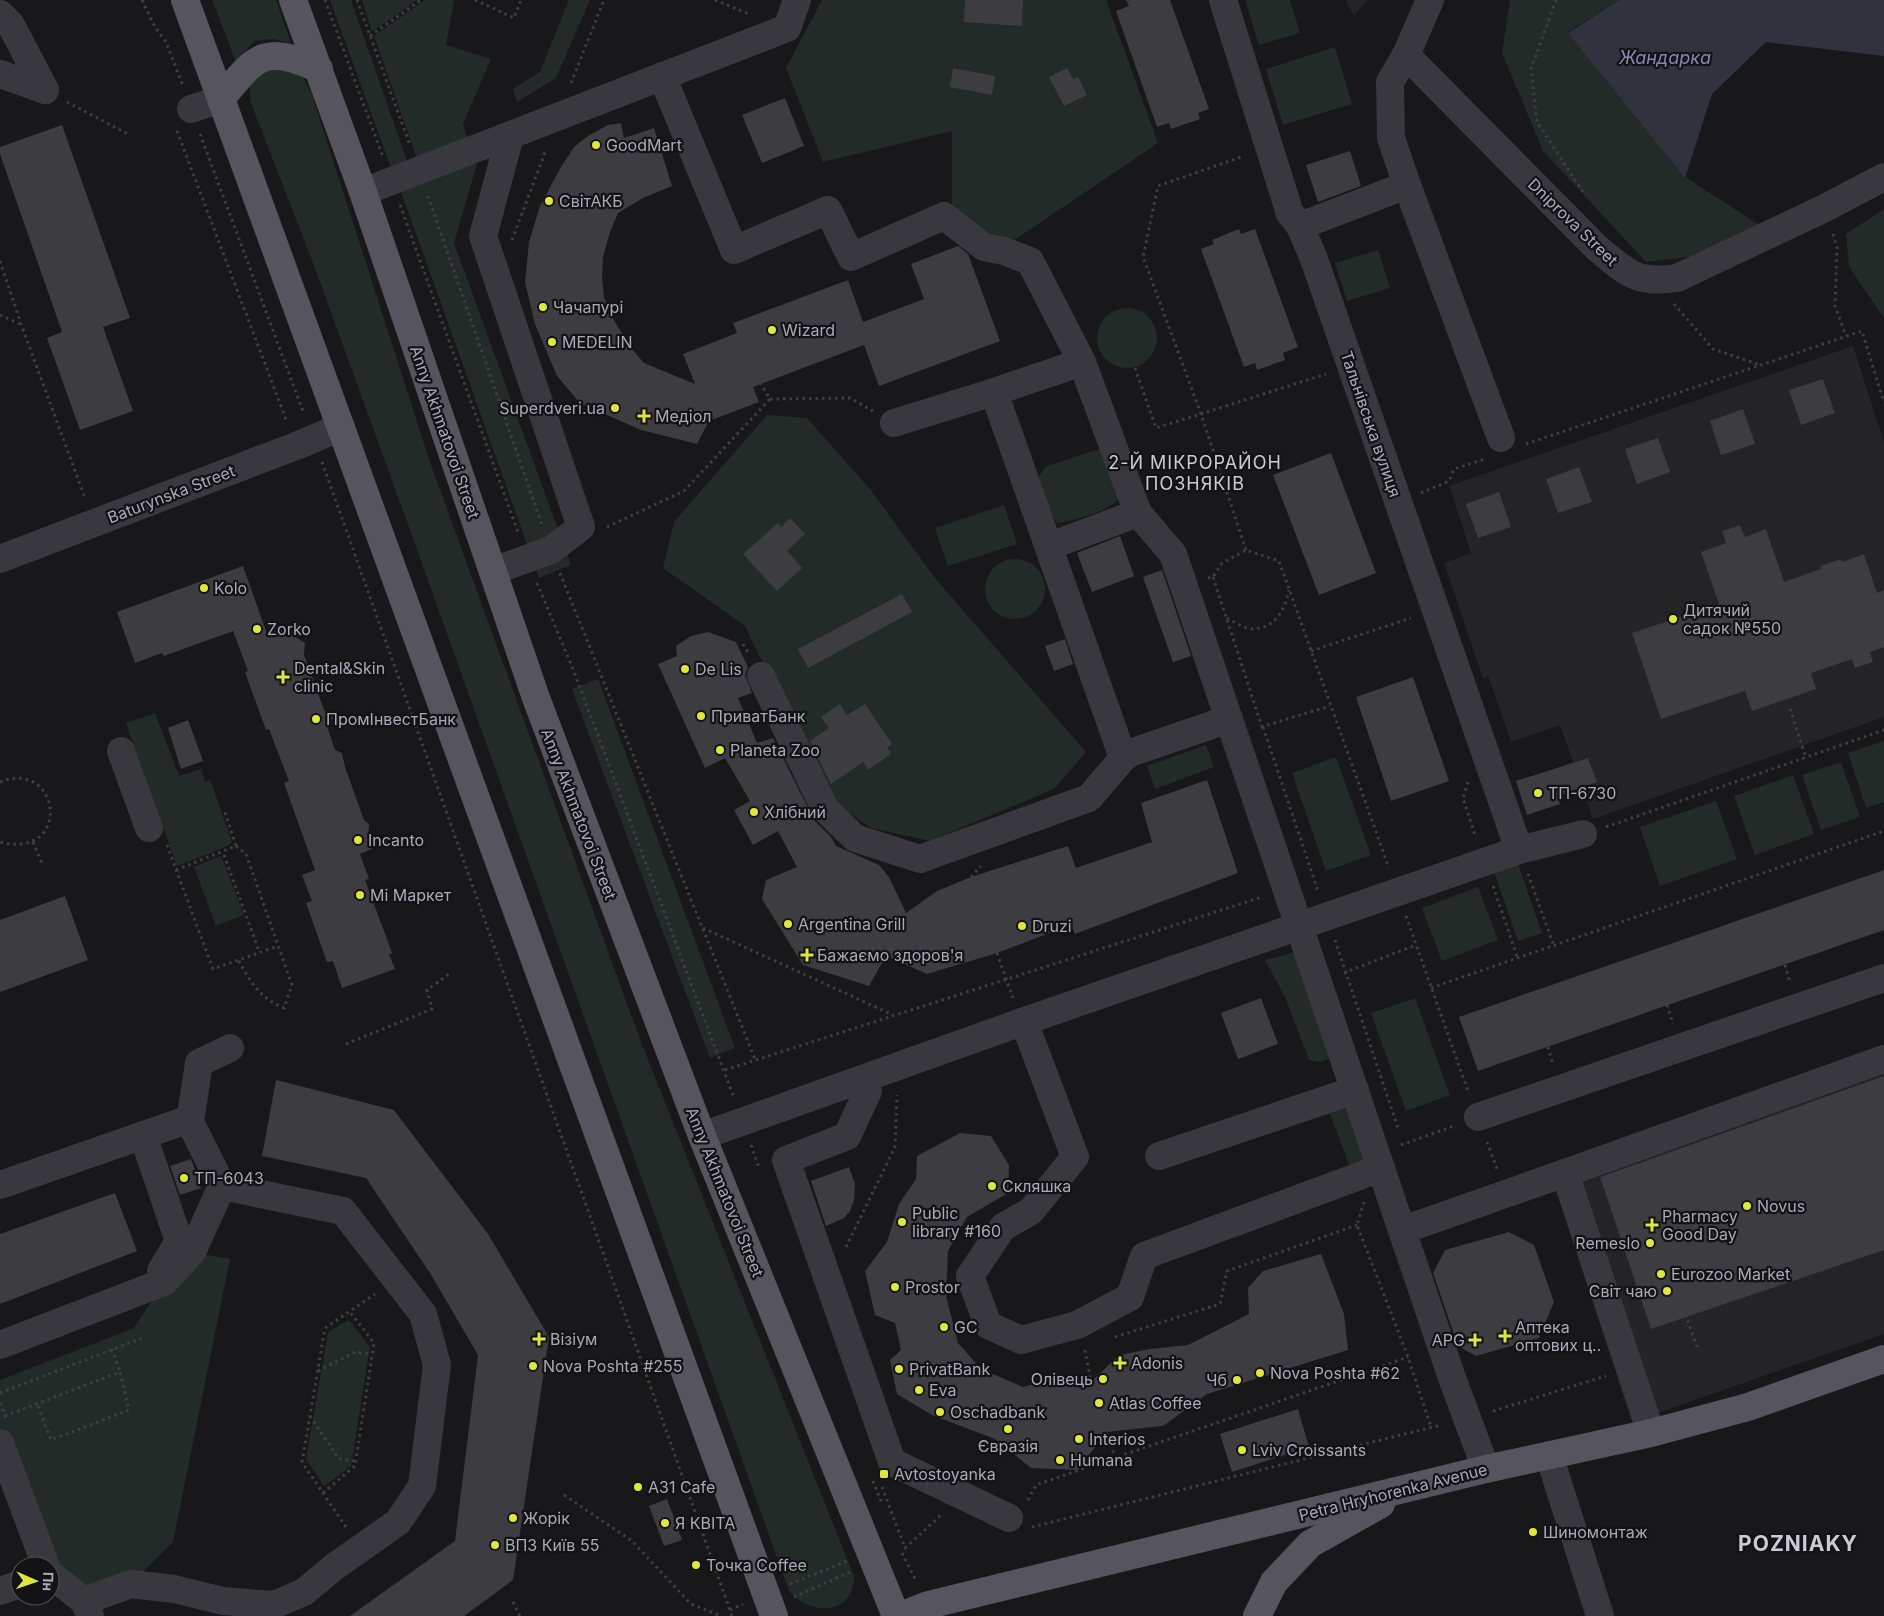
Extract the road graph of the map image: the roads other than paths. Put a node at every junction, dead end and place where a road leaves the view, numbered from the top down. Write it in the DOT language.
graph roads {
  1 [pos="186,0"];
  2 [pos="293,0"];
  3 [pos="797,0"];
  4 [pos="1223,0"];
  5 [pos="1430,0"];
  6 [pos="0,14"];
  7 [pos="1406,54"];
  8 [pos="319,68"];
  9 [pos="0,74"];
  10 [pos="662,76"];
  11 [pos="222,98"];
  12 [pos="183,118"];
  13 [pos="510,136"];
  14 [pos="1884,177"];
  15 [pos="1407,185"];
  16 [pos="363,192"];
  17 [pos="1300,226"];
  18 [pos="1082,362"];
  19 [pos="994,392"];
  20 [pos="894,423"];
  21 [pos="341,427"];
  22 [pos="1504,447"];
  23 [pos="1138,513"];
  24 [pos="1050,546"];
  25 [pos="0,560"];
  26 [pos="493,571"];
  27 [pos="761,676"];
  28 [pos="1232,727"];
  29 [pos="121,751"];
  30 [pos="1124,758"];
  31 [pos="1583,834"];
  32 [pos="157,836"];
  33 [pos="1519,850"];
  34 [pos="1299,926"];
  35 [pos="1884,978"];
  36 [pos="1022,1022"];
  37 [pos="230,1048"];
  38 [pos="1884,1059"];
  39 [pos="864,1080"];
  40 [pos="1355,1090"];
  41 [pos="1478,1118"];
  42 [pos="190,1122"];
  43 [pos="142,1135"];
  44 [pos="702,1136"];
  45 [pos="1159,1156"];
  46 [pos="1381,1168"];
  47 [pos="1565,1173"];
  48 [pos="0,1185"];
  49 [pos="222,1186"];
  50 [pos="1403,1230"];
  51 [pos="152,1286"];
  52 [pos="0,1345"];
  53 [pos="1884,1359"];
  54 [pos="1651,1433"];
  55 [pos="0,1443"];
  56 [pos="1549,1455"];
  57 [pos="1486,1469"];
  58 [pos="1411,1488"];
  59 [pos="1022,1516"];
  60 [pos="42,1556"];
  61 [pos="60,1583"];
  62 [pos="770,1606"];
  63 [pos="87,1608"];
  64 [pos="898,1616"];
  65 [pos="1257,1616"];
  66 [pos="1600,1616"];
  1 -- 11 [label="main road"];
  2 -- 8 [label="main road, Anny Akhmatovoi Street"];
  3 -- 10 [label="street"];
  4 -- 17 [label="street, Тальнівська вулиця"];
  5 -- 7 [label="street"];
  6 -- 9 [label="street"];
  7 -- 14 [label="street, Dniprova Street"];
  7 -- 15 [label="street"];
  8 -- 11 [label="main road"];
  8 -- 16 [label="main road, Anny Akhmatovoi Street"];
  10 -- 13 [label="street"];
  10 -- 18 [label="street"];
  11 -- 12 [label="street"];
  11 -- 21 [label="main road"];
  13 -- 16 [label="street"];
  13 -- 26 [label="street"];
  15 -- 17 [label="street"];
  15 -- 22 [label="street"];
  16 -- 26 [label="main road, Anny Akhmatovoi Street"];
  17 -- 33 [label="street, Тальнівська вулиця"];
  18 -- 19 [label="street"];
  18 -- 23 [label="street"];
  19 -- 20 [label="street"];
  19 -- 24 [label="street"];
  21 -- 25 [label="street, Baturynska Street"];
  21 -- 62 [label="main road"];
  23 -- 24 [label="street"];
  23 -- 28 [label="street"];
  24 -- 30 [label="street"];
  26 -- 44 [label="main road, Anny Akhmatovoi Street"];
  27 -- 30 [label="street"];
  28 -- 30 [label="street"];
  28 -- 34 [label="street"];
  29 -- 32 [label="street"];
  31 -- 33 [label="street"];
  33 -- 34 [label="street"];
  34 -- 36 [label="street"];
  34 -- 40 [label="street"];
  35 -- 41 [label="street"];
  36 -- 39 [label="street"];
  36 -- 46 [label="street"];
  37 -- 42 [label="street"];
  38 -- 47 [label="street"];
  39 -- 44 [label="street"];
  39 -- 59 [label="street"];
  40 -- 45 [label="street"];
  40 -- 46 [label="street"];
  42 -- 43 [label="street"];
  42 -- 49 [label="street"];
  43 -- 48 [label="street"];
  43 -- 51 [label="street"];
  44 -- 64 [label="main road, Anny Akhmatovoi Street"];
  46 -- 50 [label="street"];
  47 -- 50 [label="street"];
  47 -- 54 [label="street"];
  49 -- 51 [label="street"];
  49 -- 63 [label="street"];
  50 -- 57 [label="street"];
  51 -- 52 [label="street"];
  53 -- 54 [label="main road, Petra Hryhorenka Avenue"];
  54 -- 56 [label="main road, Petra Hryhorenka Avenue"];
  55 -- 60 [label="street"];
  56 -- 57 [label="main road, Petra Hryhorenka Avenue"];
  56 -- 66 [label="street"];
  57 -- 58 [label="main road, Petra Hryhorenka Avenue"];
  58 -- 64 [label="main road, Petra Hryhorenka Avenue"];
  58 -- 65 [label="main road"];
  61 -- 63 [label="street"];
}
